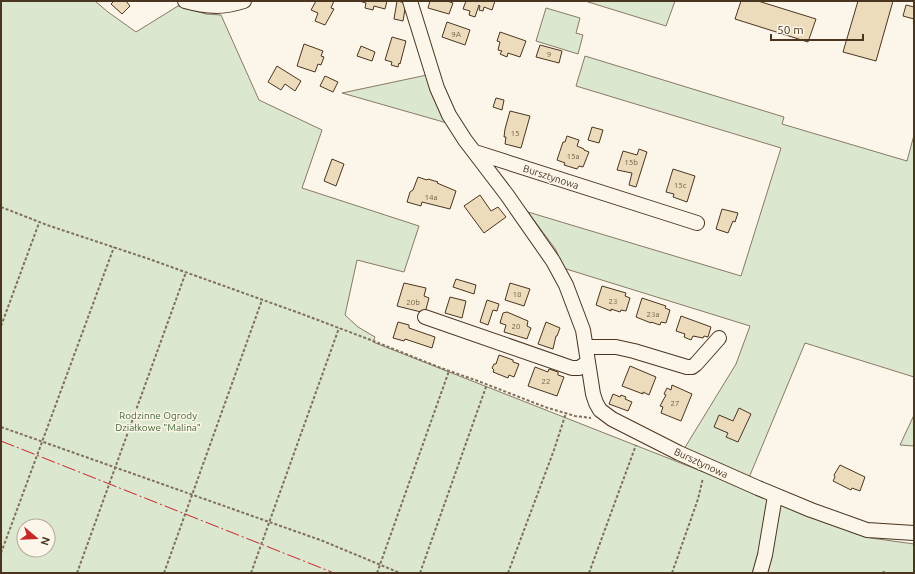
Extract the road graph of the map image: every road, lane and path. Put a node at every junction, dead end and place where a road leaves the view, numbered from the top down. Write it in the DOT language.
graph roads {
  1 [pos="185,1"];
  2 [pos="244,1"];
  3 [pos="410,1"];
  4 [pos="474,152"];
  5 [pos="1,208"];
  6 [pos="39,223"];
  7 [pos="697,223"];
  8 [pos="114,247"];
  9 [pos="186,272"];
  10 [pos="262,300"];
  11 [pos="425,317"];
  12 [pos="1,326"];
  13 [pos="339,328"];
  14 [pos="719,338"];
  15 [pos="586,347"];
  16 [pos="588,362"];
  17 [pos="449,371"];
  18 [pos="487,384"];
  19 [pos="600,410"];
  20 [pos="566,413"];
  21 [pos="1,427"];
  22 [pos="640,434"];
  23 [pos="42,441"];
  24 [pos="705,465"];
  25 [pos="115,467"];
  26 [pos="192,495"];
  27 [pos="776,496"];
  28 [pos="269,522"];
  29 [pos="914,533"];
  30 [pos="1,553"];
  31 [pos="380,565"];
  32 [pos="886,571"];
  33 [pos="77,573"];
  34 [pos="164,573"];
  35 [pos="250,573"];
  36 [pos="377,573"];
  37 [pos="400,573"];
  38 [pos="420,573"];
  39 [pos="508,573"];
  40 [pos="589,573"];
  41 [pos="672,573"];
  42 [pos="760,573"];
  43 [pos="882,573"];
  1 -- 2 [label="street"];
  3 -- 4 [label="street"];
  4 -- 7 [label="street, Bursztynowa"];
  4 -- 15 [label="street"];
  5 -- 6 [label="path"];
  6 -- 8 [label="path"];
  6 -- 12 [label="path"];
  8 -- 9 [label="path"];
  8 -- 23 [label="path"];
  9 -- 10 [label="path"];
  9 -- 25 [label="path"];
  10 -- 13 [label="path"];
  10 -- 26 [label="path"];
  11 -- 16 [label="street"];
  13 -- 17 [label="path"];
  13 -- 28 [label="path"];
  14 -- 15 [label="street"];
  15 -- 16 [label="street"];
  16 -- 19 [label="street"];
  17 -- 18 [label="path"];
  17 -- 31 [label="path"];
  18 -- 20 [label="path"];
  18 -- 38 [label="path"];
  19 -- 20 [label="path"];
  19 -- 22 [label="street, Bursztynowa"];
  20 -- 39 [label="path"];
  21 -- 23 [label="path"];
  22 -- 24 [label="street, Bursztynowa"];
  22 -- 40 [label="path"];
  23 -- 25 [label="path"];
  23 -- 30 [label="path"];
  24 -- 27 [label="street, Bursztynowa"];
  24 -- 41 [label="path"];
  25 -- 26 [label="path"];
  25 -- 33 [label="path"];
  26 -- 28 [label="path"];
  26 -- 34 [label="path"];
  27 -- 29 [label="street, Bursztynowa"];
  27 -- 42 [label="street"];
  28 -- 31 [label="path"];
  28 -- 35 [label="path"];
  31 -- 36 [label="path"];
  31 -- 37 [label="path"];
  32 -- 43 [label="path"];
}
